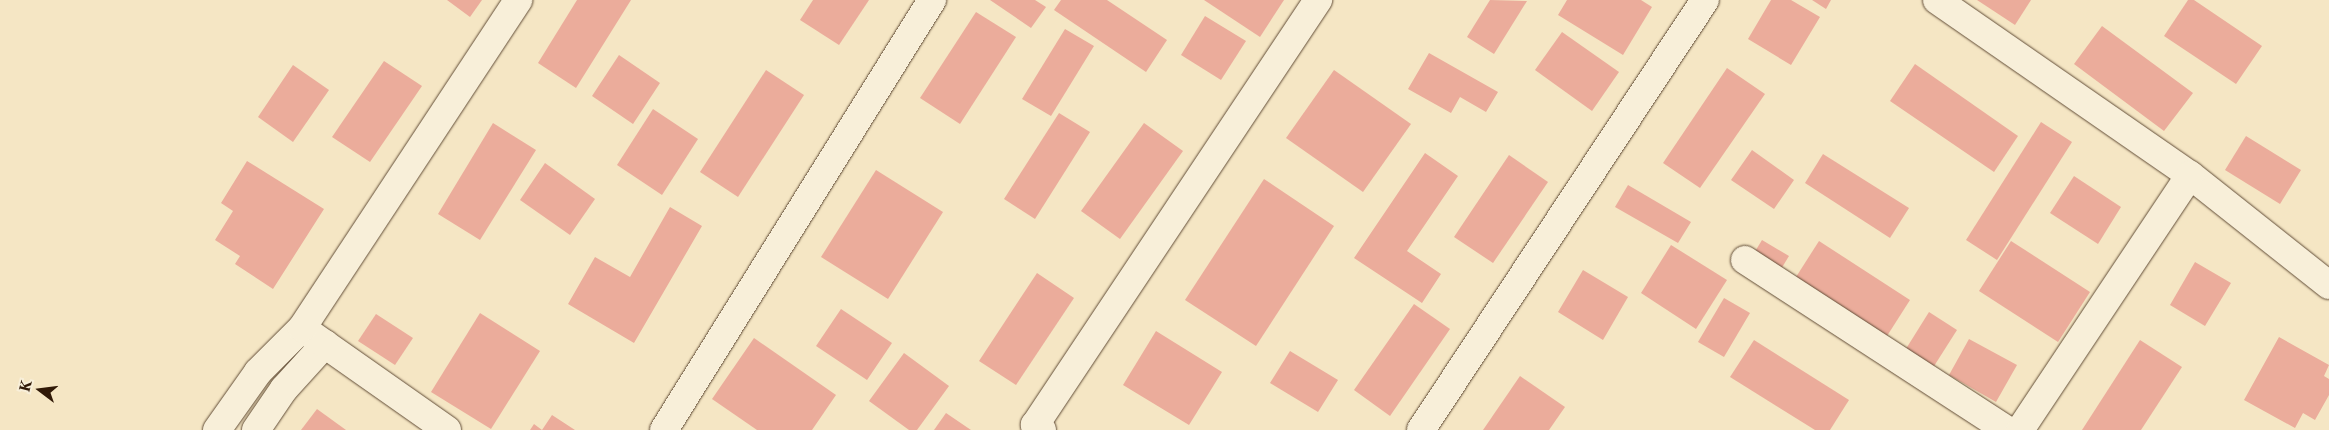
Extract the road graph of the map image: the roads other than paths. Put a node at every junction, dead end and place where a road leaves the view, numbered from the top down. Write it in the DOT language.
graph roads {
  1 [pos="518,0"];
  2 [pos="932,0"];
  3 [pos="1318,0"];
  4 [pos="1705,0"];
  5 [pos="1938,0"];
  6 [pos="2190,175"];
  7 [pos="1745,260"];
  8 [pos="2329,285"];
  9 [pos="302,328"];
  10 [pos="325,344"];
  11 [pos="1036,428"];
  12 [pos="218,430"];
  13 [pos="256,430"];
  14 [pos="447,430"];
  15 [pos="664,430"];
  16 [pos="1421,430"];
  17 [pos="2007,430"];
  18 [pos="2020,430"];
  1 -- 9 [label="street"];
  2 -- 15 [label="street"];
  3 -- 11 [label="street"];
  4 -- 16 [label="street"];
  5 -- 6 [label="street"];
  6 -- 8 [label="street"];
  6 -- 18 [label="street"];
  7 -- 17 [label="street"];
  9 -- 10 [label="street"];
  9 -- 12 [label="street"];
  10 -- 13 [label="street"];
  10 -- 14 [label="street"];
}
